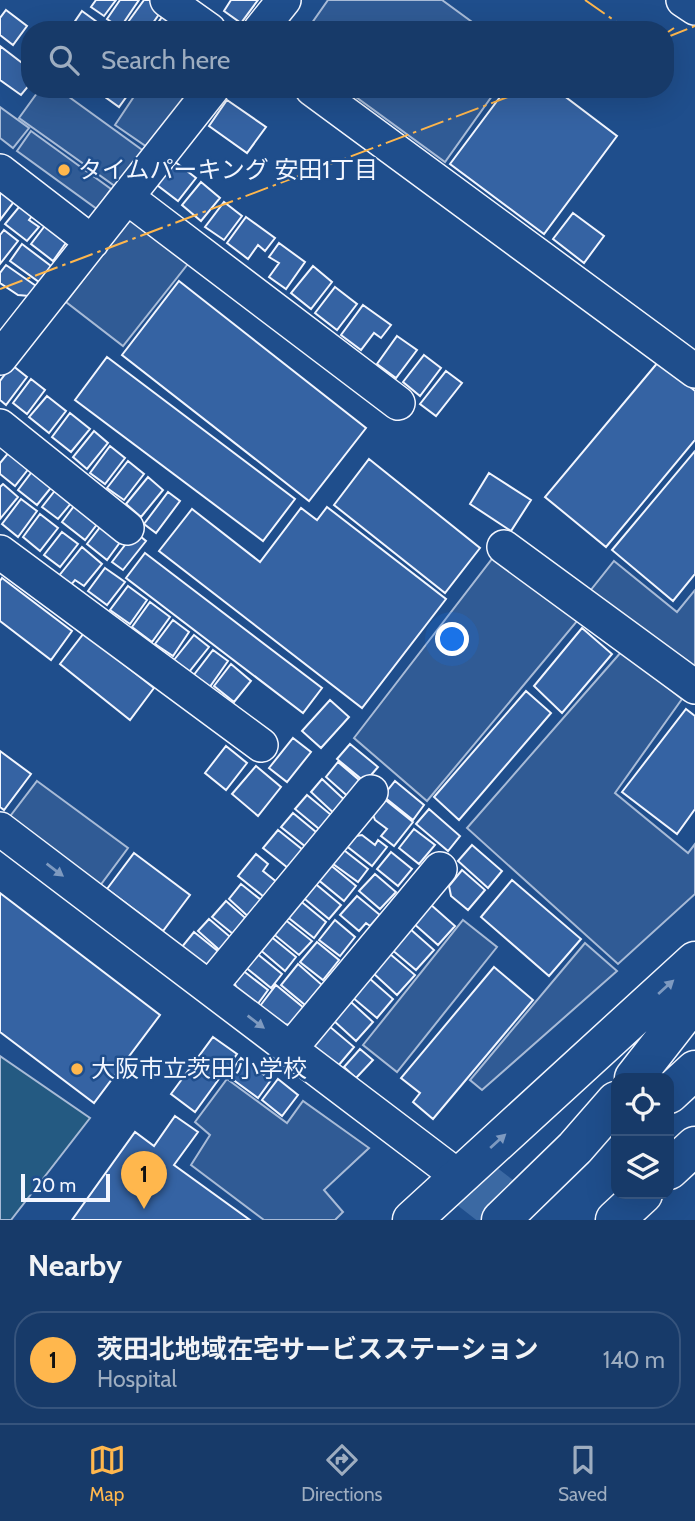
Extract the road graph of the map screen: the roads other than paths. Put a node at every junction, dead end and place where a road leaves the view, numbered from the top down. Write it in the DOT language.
graph roads {
  1 [pos="167,0"];
  2 [pos="284,0"];
  3 [pos="684,0"];
  4 [pos="695,8"];
  5 [pos="196,21"];
  6 [pos="267,21"];
  7 [pos="205,98"];
  8 [pos="324,98"];
  9 [pos="0,172"];
  10 [pos="128,198"];
  11 [pos="92,242"];
  12 [pos="11,322"];
  13 [pos="0,358"];
  14 [pos="695,371"];
  15 [pos="398,403"];
  16 [pos="0,426"];
  17 [pos="127,528"];
  18 [pos="504,547"];
  19 [pos="0,552"];
  20 [pos="695,687"];
  21 [pos="261,745"];
  22 [pos="371,792"];
  23 [pos="0,829"];
  24 [pos="440,869"];
  25 [pos="695,961"];
  26 [pos="210,987"];
  27 [pos="695,1000"];
  28 [pos="291,1048"];
  29 [pos="695,1070"];
  30 [pos="638,1073"];
  31 [pos="674,1089"];
  32 [pos="611,1107"];
  33 [pos="695,1146"];
  34 [pos="611,1148"];
  35 [pos="674,1165"];
  36 [pos="459,1177"];
  37 [pos="638,1199"];
  38 [pos="412,1220"];
  39 [pos="501,1220"];
  40 [pos="532,1220"];
  41 [pos="615,1220"];
  1 -- 5 [label="street"];
  2 -- 6 [label="street"];
  3 -- 4 [label="street"];
  7 -- 10 [label="street"];
  8 -- 14 [label="street"];
  9 -- 11 [label="street"];
  10 -- 11 [label="street"];
  10 -- 15 [label="street"];
  11 -- 12 [label="street"];
  12 -- 13 [label="street"];
  16 -- 17 [label="street"];
  18 -- 20 [label="street"];
  19 -- 21 [label="street"];
  22 -- 26 [label="street"];
  23 -- 26 [label="street, one-way"];
  24 -- 28 [label="street"];
  36 -- 25 [label="main road, one-way"];
  26 -- 28 [label="street, one-way"];
  27 -- 30 [label="main road"];
  28 -- 36 [label="street"];
  29 -- 31 [label="main road"];
  32 -- 39 [label="main road"];
  33 -- 35 [label="main road"];
  34 -- 40 [label="main road"];
  36 -- 38 [label="main road"];
  37 -- 41 [label="main road"];
}
